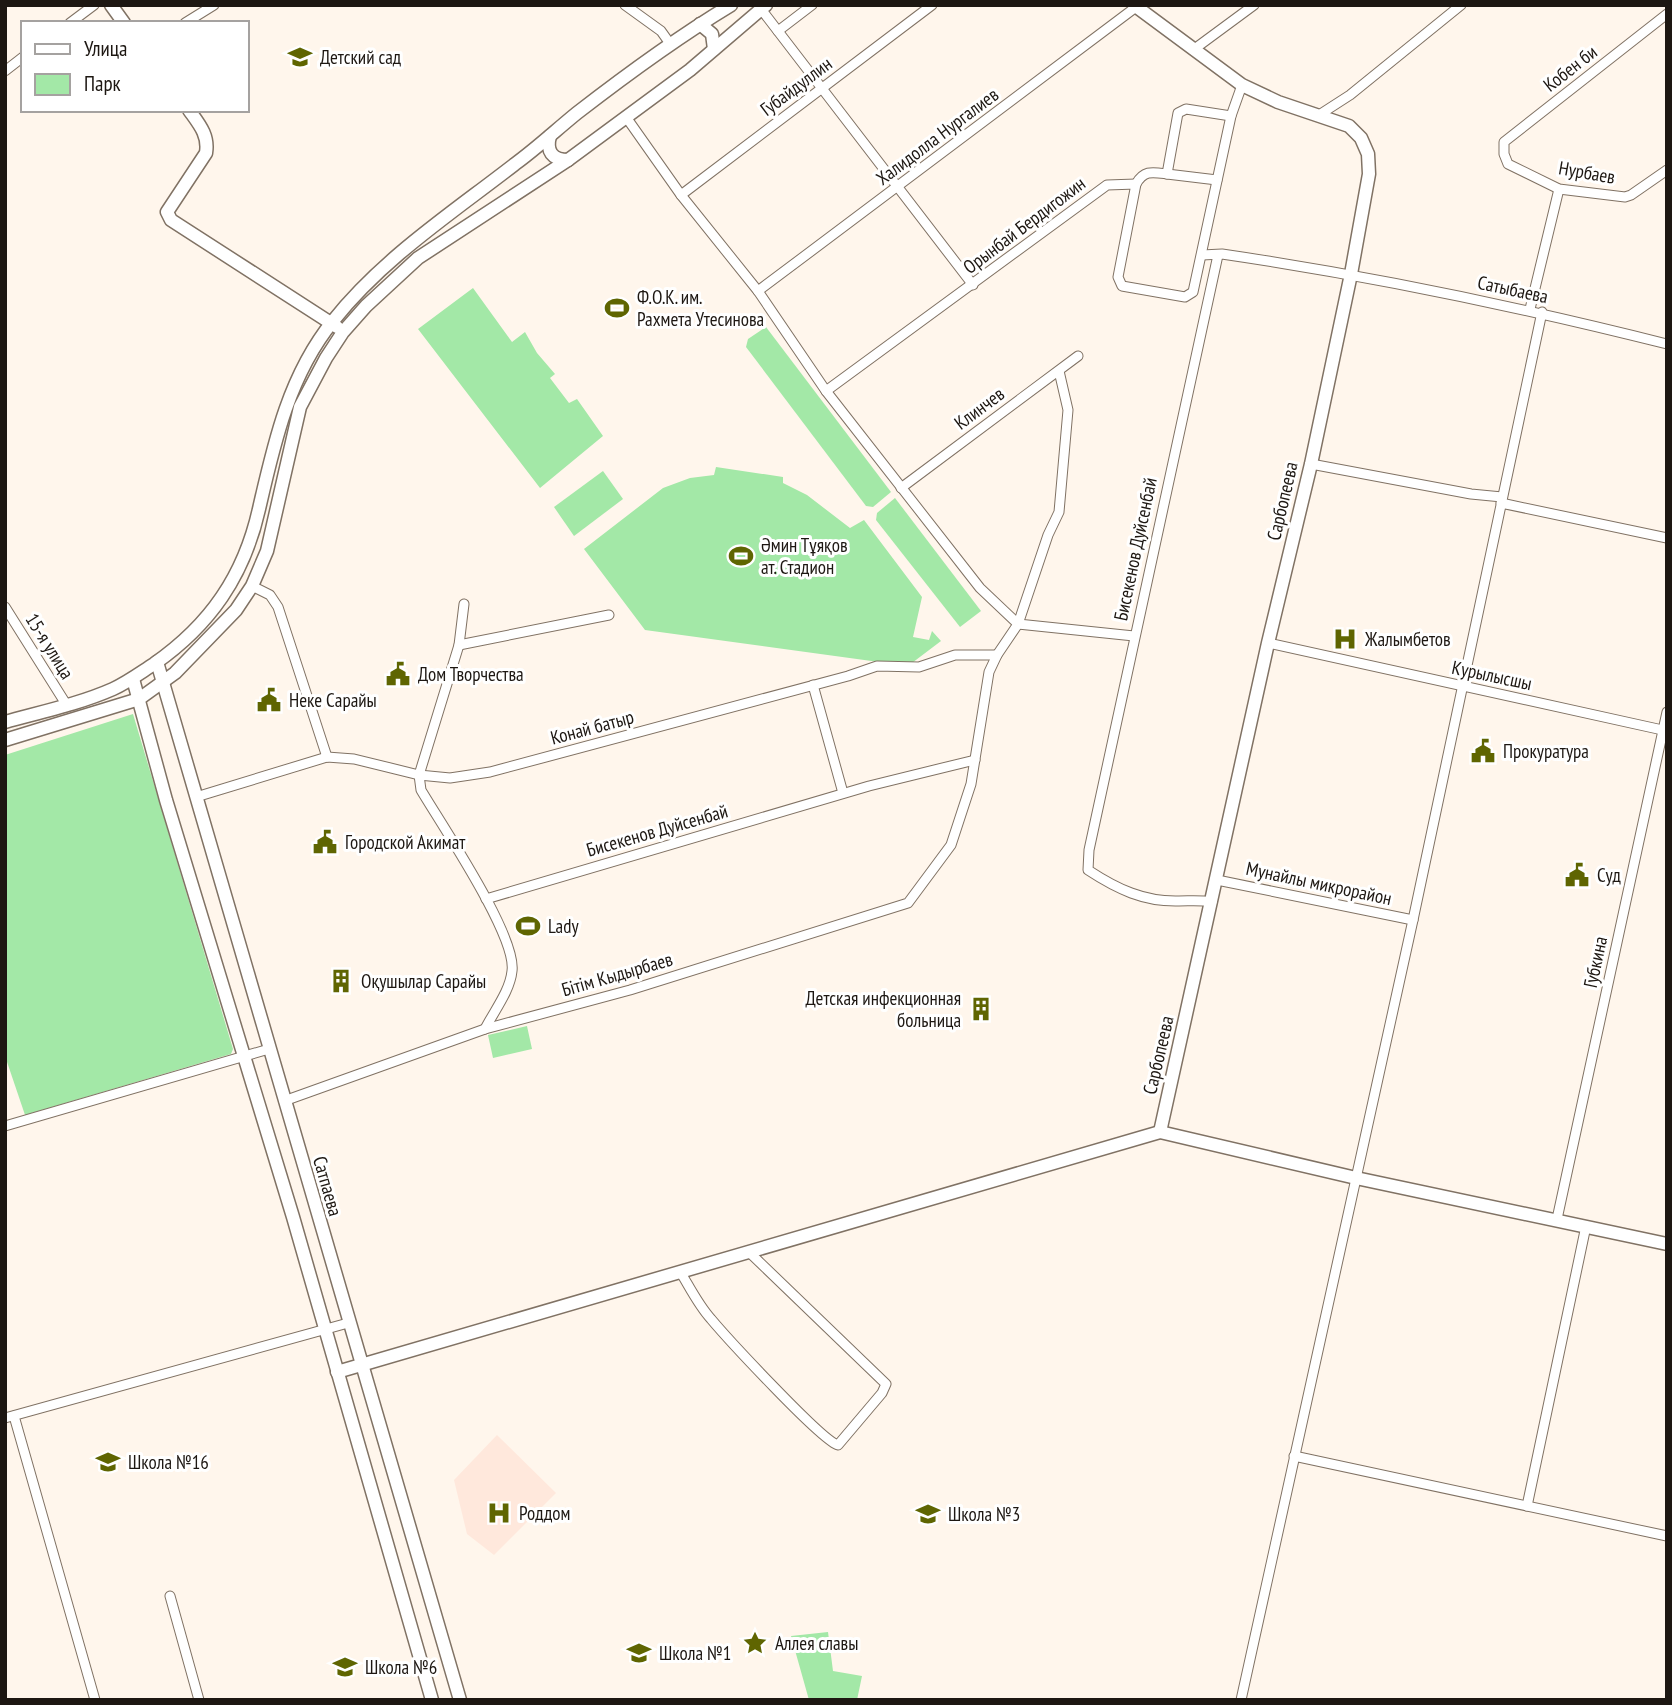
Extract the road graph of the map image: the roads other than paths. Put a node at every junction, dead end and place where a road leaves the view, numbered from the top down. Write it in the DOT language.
graph roads {
  1 [pos="94,5"];
  2 [pos="111,5"];
  3 [pos="214,5"];
  4 [pos="625,5"];
  5 [pos="731,5"];
  6 [pos="811,5"];
  7 [pos="932,5"];
  8 [pos="1254,5"];
  9 [pos="1461,5"];
  10 [pos="1135,6"];
  11 [pos="763,7"];
  12 [pos="1667,14"];
  13 [pos="73,21"];
  14 [pos="123,21"];
  15 [pos="188,21"];
  16 [pos="700,24"];
  17 [pos="778,31"];
  18 [pos="671,45"];
  19 [pos="714,49"];
  20 [pos="1193,50"];
  21 [pos="21,59"];
  22 [pos="5,71"];
  23 [pos="1242,85"];
  24 [pos="821,89"];
  25 [pos="190,112"];
  26 [pos="1231,116"];
  27 [pos="1319,116"];
  28 [pos="626,117"];
  29 [pos="550,136"];
  30 [pos="1504,154"];
  31 [pos="568,160"];
  32 [pos="1667,170"];
  33 [pos="1167,174"];
  34 [pos="1217,180"];
  35 [pos="1136,184"];
  36 [pos="898,188"];
  37 [pos="1559,189"];
  38 [pos="681,195"];
  39 [pos="1202,255"];
  40 [pos="1218,256"];
  41 [pos="1351,274"];
  42 [pos="973,285"];
  43 [pos="758,291"];
  44 [pos="1530,310"];
  45 [pos="1542,312"];
  46 [pos="331,323"];
  47 [pos="344,332"];
  48 [pos="1667,344"];
  49 [pos="1078,356"];
  50 [pos="1059,371"];
  51 [pos="825,391"];
  52 [pos="1311,464"];
  53 [pos="901,488"];
  54 [pos="1501,500"];
  55 [pos="1667,538"];
  56 [pos="252,586"];
  57 [pos="464,604"];
  58 [pos="5,607"];
  59 [pos="609,615"];
  60 [pos="1018,624"];
  61 [pos="1134,636"];
  62 [pos="1268,643"];
  63 [pos="459,645"];
  64 [pos="997,655"];
  65 [pos="157,662"];
  66 [pos="134,678"];
  67 [pos="163,682"];
  68 [pos="813,685"];
  69 [pos="1462,686"];
  70 [pos="139,699"];
  71 [pos="66,704"];
  72 [pos="1667,712"];
  73 [pos="5,722"];
  74 [pos="1665,731"];
  75 [pos="5,740"];
  76 [pos="327,757"];
  77 [pos="975,760"];
  78 [pos="419,775"];
  79 [pos="843,793"];
  80 [pos="196,797"];
  81 [pos="1217,880"];
  82 [pos="486,899"];
  83 [pos="1212,902"];
  84 [pos="1413,920"];
  85 [pos="485,1029"];
  86 [pos="269,1049"];
  87 [pos="244,1057"];
  88 [pos="284,1101"];
  89 [pos="5,1126"];
  90 [pos="1160,1132"];
  91 [pos="298,1150"];
  92 [pos="275,1158"];
  93 [pos="1356,1178"];
  94 [pos="1557,1219"];
  95 [pos="1586,1226"];
  96 [pos="1667,1244"];
  97 [pos="748,1252"];
  98 [pos="681,1273"];
  99 [pos="348,1323"];
  100 [pos="325,1329"];
  101 [pos="360,1366"];
  102 [pos="337,1372"];
  103 [pos="9,1417"];
  104 [pos="1294,1456"];
  105 [pos="1527,1506"];
  106 [pos="1667,1536"];
  107 [pos="170,1596"];
  108 [pos="95,1700"];
  109 [pos="199,1700"];
  110 [pos="432,1700"];
  111 [pos="460,1700"];
  112 [pos="1241,1700"];
  1 -- 13 [label="street"];
  2 -- 14 [label="street"];
  3 -- 15 [label="street"];
  4 -- 18 [label="street"];
  5 -- 16 [label="street"];
  6 -- 17 [label="street"];
  7 -- 24 [label="street, Губайдуллин"];
  8 -- 20 [label="street"];
  9 -- 27 [label="street"];
  10 -- 20 [label="street, Сарбопеева"];
  10 -- 36 [label="street, Халидолла Нургалиев"];
  11 -- 17 [label="street"];
  11 -- 19 [label="street"];
  12 -- 30 [label="street, Кобен би"];
  16 -- 18 [label="street"];
  16 -- 19 [label="street"];
  17 -- 24 [label="street"];
  18 -- 29 [label="street"];
  19 -- 28 [label="street"];
  20 -- 23 [label="street, Сарбопеева"];
  21 -- 22 [label="street"];
  23 -- 26 [label="street"];
  23 -- 27 [label="street, Сарбопеева"];
  24 -- 36 [label="street"];
  24 -- 38 [label="street, Губайдуллин"];
  25 -- 46 [label="street"];
  26 -- 33 [label="street"];
  26 -- 34 [label="street"];
  27 -- 41 [label="street, Сарбопеева"];
  28 -- 31 [label="street"];
  28 -- 38 [label="street"];
  29 -- 31 [label="street"];
  29 -- 46 [label="street"];
  30 -- 37 [label="street, Нурбаев"];
  31 -- 47 [label="street"];
  32 -- 37 [label="street, Нурбаев"];
  33 -- 34 [label="street"];
  33 -- 35 [label="street, Орынбай Бердигожин"];
  34 -- 39 [label="street"];
  35 -- 39 [label="street"];
  35 -- 42 [label="street, Орынбай Бердигожин"];
  36 -- 42 [label="street"];
  36 -- 43 [label="street, Халидолла Нургалиев"];
  37 -- 44 [label="street"];
  38 -- 43 [label="street"];
  39 -- 40 [label="street, Сатыбаева"];
  40 -- 41 [label="street, Сатыбаева"];
  40 -- 61 [label="street, Бисекенов Дуйсенбай"];
  41 -- 44 [label="street, Сатыбаева"];
  41 -- 52 [label="street, Сарбопеева"];
  42 -- 51 [label="street, Орынбай Бердигожин"];
  43 -- 51 [label="street"];
  44 -- 45 [label="street, Сатыбаева"];
  45 -- 48 [label="street, Сатыбаева"];
  45 -- 54 [label="street"];
  46 -- 47 [label="street"];
  46 -- 65 [label="street"];
  47 -- 56 [label="street"];
  49 -- 50 [label="street, Клинчев"];
  50 -- 53 [label="street, Клинчев"];
  50 -- 60 [label="street, Бiтiм Кыдырбаев"];
  51 -- 53 [label="street"];
  52 -- 54 [label="street"];
  52 -- 62 [label="street, Сарбопеева"];
  53 -- 60 [label="street"];
  54 -- 55 [label="street"];
  54 -- 69 [label="street"];
  56 -- 67 [label="street"];
  56 -- 76 [label="street"];
  57 -- 63 [label="street"];
  58 -- 71 [label="street, 15-я улица"];
  59 -- 63 [label="street"];
  60 -- 61 [label="street"];
  60 -- 64 [label="street, Бiтiм Кыдырбаев"];
  61 -- 83 [label="street, Бисекенов Дуйсенбай"];
  62 -- 69 [label="street, Курылысшы"];
  62 -- 81 [label="street, Сарбопеева"];
  63 -- 78 [label="street"];
  64 -- 68 [label="street, Конай батыр"];
  64 -- 77 [label="street, Бiтiм Кыдырбаев"];
  65 -- 66 [label="street"];
  65 -- 67 [label="street, Сатпаева"];
  66 -- 70 [label="street"];
  66 -- 71 [label="street"];
  67 -- 70 [label="street"];
  67 -- 80 [label="street, Сатпаева"];
  68 -- 78 [label="street, Конай батыр"];
  68 -- 79 [label="street"];
  69 -- 74 [label="street, Курылысшы"];
  69 -- 84 [label="street"];
  70 -- 75 [label="street"];
  70 -- 87 [label="street"];
  71 -- 73 [label="street"];
  72 -- 74 [label="street, Губкина"];
  74 -- 94 [label="street, Губкина"];
  76 -- 78 [label="street, Конай батыр"];
  76 -- 80 [label="street, Конай батыр"];
  77 -- 79 [label="street, Бисекенов Дуйсенбай"];
  77 -- 85 [label="street, Бiтiм Кыдырбаев"];
  78 -- 82 [label="street"];
  79 -- 82 [label="street, Бисекенов Дуйсенбай"];
  80 -- 86 [label="street, Сатпаева"];
  81 -- 83 [label="street, Сарбопеева"];
  81 -- 84 [label="street, Мунайлы микрорайон"];
  82 -- 85 [label="street"];
  83 -- 90 [label="street, Сарбопеева"];
  84 -- 93 [label="street"];
  85 -- 88 [label="street, Бiтiм Кыдырбаев"];
  86 -- 87 [label="street"];
  86 -- 88 [label="street, Сатпаева"];
  87 -- 89 [label="street"];
  87 -- 92 [label="street"];
  88 -- 91 [label="street, Сатпаева"];
  90 -- 93 [label="street"];
  90 -- 97 [label="street"];
  91 -- 92 [label="street"];
  91 -- 99 [label="street, Сатпаева"];
  92 -- 100 [label="street"];
  93 -- 94 [label="street"];
  93 -- 104 [label="street"];
  94 -- 95 [label="street"];
  95 -- 96 [label="street"];
  95 -- 105 [label="street"];
  97 -- 98 [label="street"];
  97 -- 98 [label="street"];
  98 -- 101 [label="street"];
  99 -- 100 [label="street"];
  99 -- 101 [label="street, Сатпаева"];
  100 -- 102 [label="street"];
  100 -- 103 [label="street"];
  101 -- 102 [label="street"];
  101 -- 111 [label="street, Сатпаева"];
  102 -- 110 [label="street"];
  103 -- 108 [label="street"];
  104 -- 105 [label="street"];
  104 -- 112 [label="street"];
  105 -- 106 [label="street"];
  107 -- 109 [label="street"];
}
